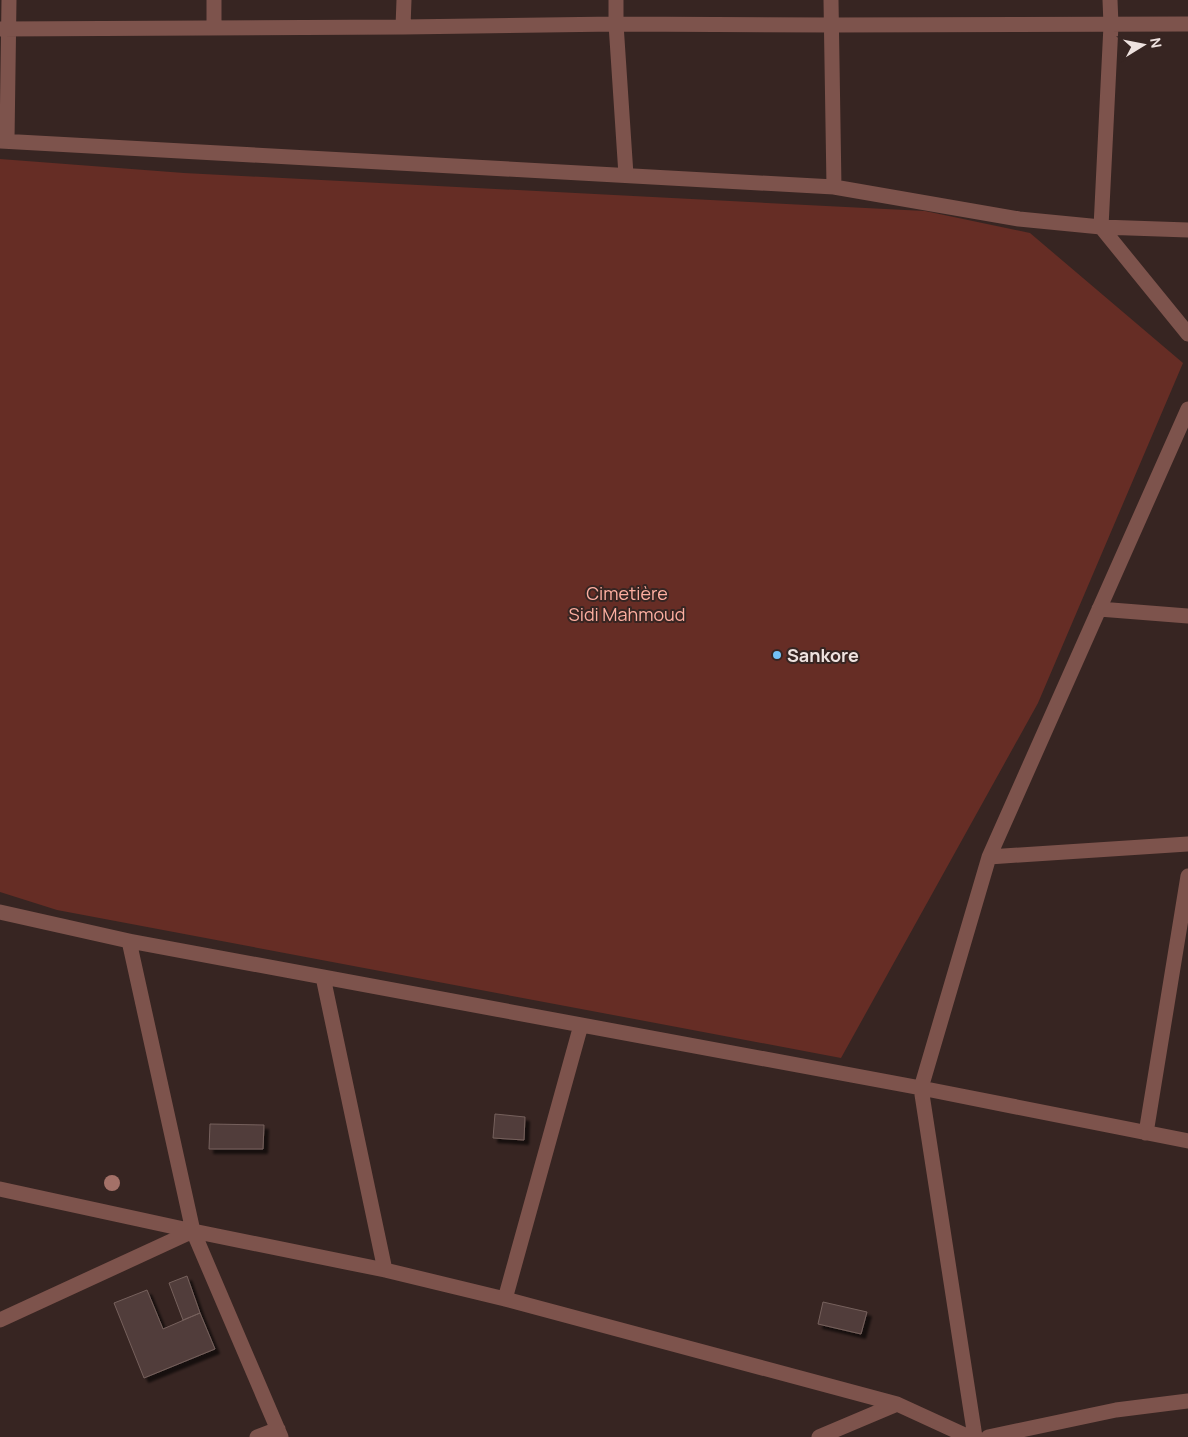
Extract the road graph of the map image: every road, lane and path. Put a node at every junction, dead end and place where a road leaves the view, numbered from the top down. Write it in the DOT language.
graph roads {
  1 [pos="9,0"];
  2 [pos="214,0"];
  3 [pos="404,0"];
  4 [pos="616,0"];
  5 [pos="831,0"];
  6 [pos="1110,0"];
  7 [pos="616,24"];
  8 [pos="1188,24"];
  9 [pos="1111,25"];
  10 [pos="832,26"];
  11 [pos="404,27"];
  12 [pos="214,28"];
  13 [pos="4,29"];
  14 [pos="4,141"];
  15 [pos="626,175"];
  16 [pos="834,187"];
  17 [pos="1102,227"];
  18 [pos="1188,230"];
  19 [pos="1188,334"];
  20 [pos="1188,408"];
  21 [pos="1099,609"];
  22 [pos="1188,616"];
  23 [pos="1188,844"];
  24 [pos="989,857"];
  25 [pos="1188,876"];
  26 [pos="0,912"];
  27 [pos="129,942"];
  28 [pos="323,977"];
  29 [pos="581,1025"];
  30 [pos="921,1088"];
  31 [pos="1146,1132"];
  32 [pos="1188,1141"];
  33 [pos="0,1189"];
  34 [pos="193,1231"];
  35 [pos="385,1270"];
  36 [pos="505,1299"];
  37 [pos="0,1320"];
  38 [pos="1188,1401"];
  39 [pos="897,1404"];
  40 [pos="280,1433"];
  41 [pos="258,1437"];
  42 [pos="819,1437"];
  43 [pos="969,1437"];
  44 [pos="974,1437"];
  45 [pos="988,1437"];
  1 -- 13 [label="street"];
  2 -- 12 [label="street"];
  3 -- 11 [label="street"];
  4 -- 7 [label="street"];
  5 -- 10 [label="street"];
  6 -- 9 [label="street"];
  7 -- 10 [label="street"];
  7 -- 11 [label="street"];
  7 -- 15 [label="street"];
  8 -- 9 [label="street"];
  9 -- 10 [label="street"];
  9 -- 17 [label="street"];
  10 -- 16 [label="street"];
  11 -- 12 [label="street"];
  12 -- 13 [label="street"];
  13 -- 14 [label="street"];
  14 -- 15 [label="street"];
  15 -- 16 [label="street"];
  16 -- 17 [label="street"];
  17 -- 18 [label="street"];
  17 -- 19 [label="street"];
  20 -- 21 [label="street"];
  21 -- 22 [label="street"];
  21 -- 24 [label="street"];
  23 -- 24 [label="street"];
  24 -- 30 [label="street"];
  25 -- 31 [label="street"];
  26 -- 27 [label="street"];
  27 -- 28 [label="street"];
  27 -- 34 [label="street"];
  28 -- 29 [label="street"];
  28 -- 35 [label="street"];
  29 -- 30 [label="street"];
  29 -- 36 [label="street"];
  30 -- 31 [label="street"];
  30 -- 44 [label="street"];
  31 -- 32 [label="street"];
  33 -- 34 [label="street"];
  34 -- 35 [label="street"];
  34 -- 37 [label="street"];
  34 -- 40 [label="street"];
  35 -- 36 [label="street"];
  36 -- 39 [label="street"];
  38 -- 45 [label="street"];
  39 -- 42 [label="street"];
  39 -- 43 [label="street"];
  40 -- 41 [label="street"];
}
